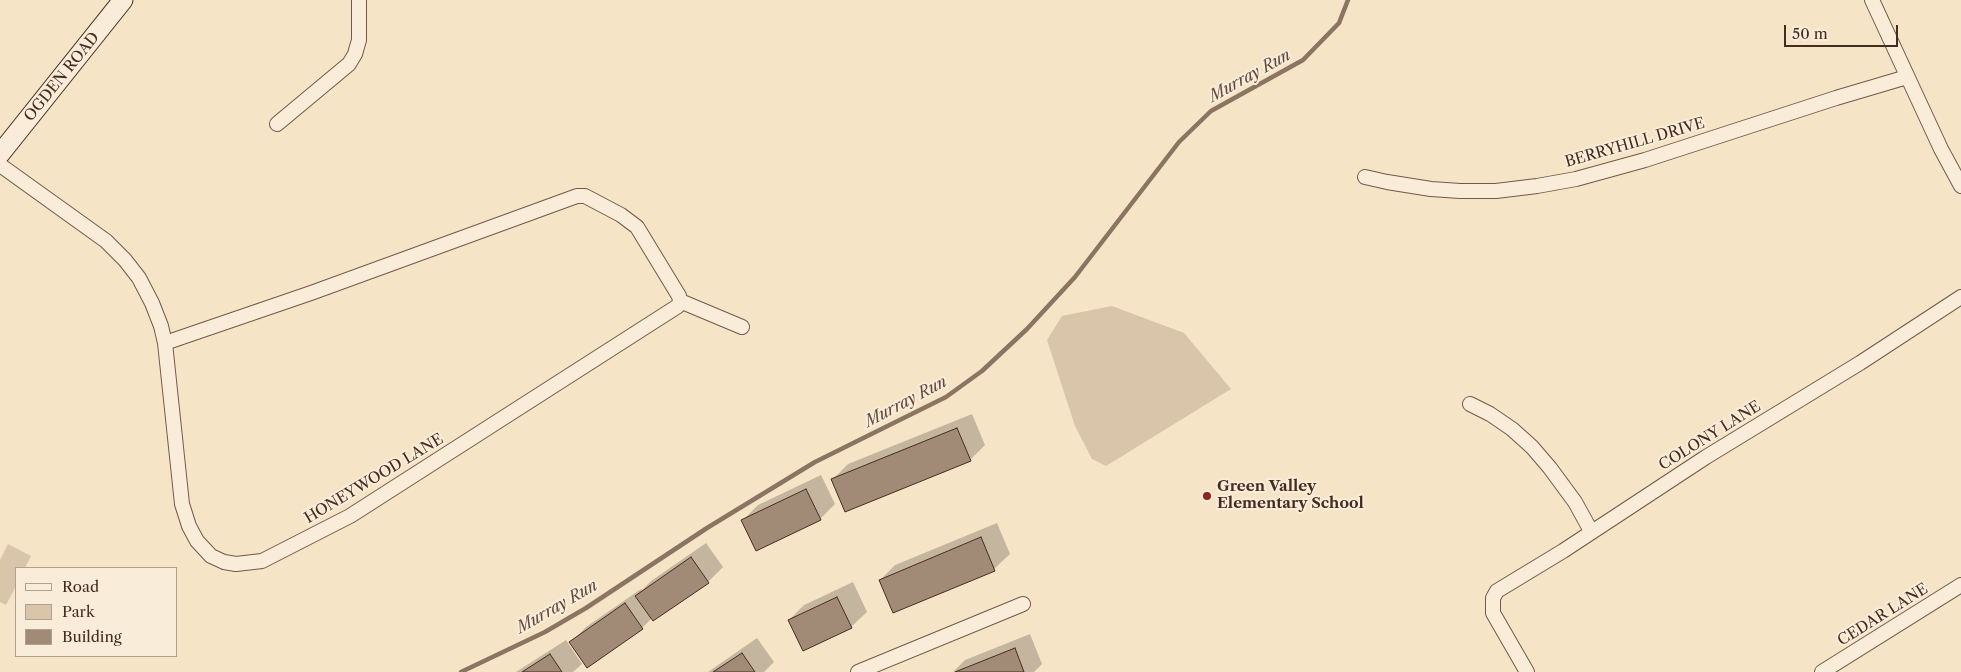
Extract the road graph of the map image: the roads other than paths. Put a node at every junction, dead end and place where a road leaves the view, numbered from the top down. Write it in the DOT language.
graph roads {
  1 [pos="123,0"];
  2 [pos="359,0"];
  3 [pos="1872,0"];
  4 [pos="1907,77"];
  5 [pos="277,124"];
  6 [pos="0,154"];
  7 [pos="0,165"];
  8 [pos="1365,177"];
  9 [pos="1961,186"];
  10 [pos="1961,297"];
  11 [pos="680,301"];
  12 [pos="742,327"];
  13 [pos="165,343"];
  14 [pos="1470,404"];
  15 [pos="1592,531"];
  16 [pos="1961,585"];
  17 [pos="1023,604"];
  18 [pos="858,672"];
  19 [pos="1528,672"];
  20 [pos="1822,672"];
  1 -- 6 [label="street, OGDEN ROAD"];
  2 -- 5 [label="street"];
  3 -- 4 [label="street"];
  4 -- 8 [label="street, BERRYHILL DRIVE"];
  4 -- 9 [label="street"];
  7 -- 13 [label="street, HONEYWOOD LANE"];
  10 -- 15 [label="street, COLONY LANE"];
  11 -- 12 [label="street"];
  11 -- 13 [label="street"];
  11 -- 13 [label="street, HONEYWOOD LANE"];
  14 -- 15 [label="street"];
  15 -- 19 [label="street, COLONY LANE"];
  16 -- 20 [label="street, CEDAR LANE"];
  17 -- 18 [label="street"];
}
